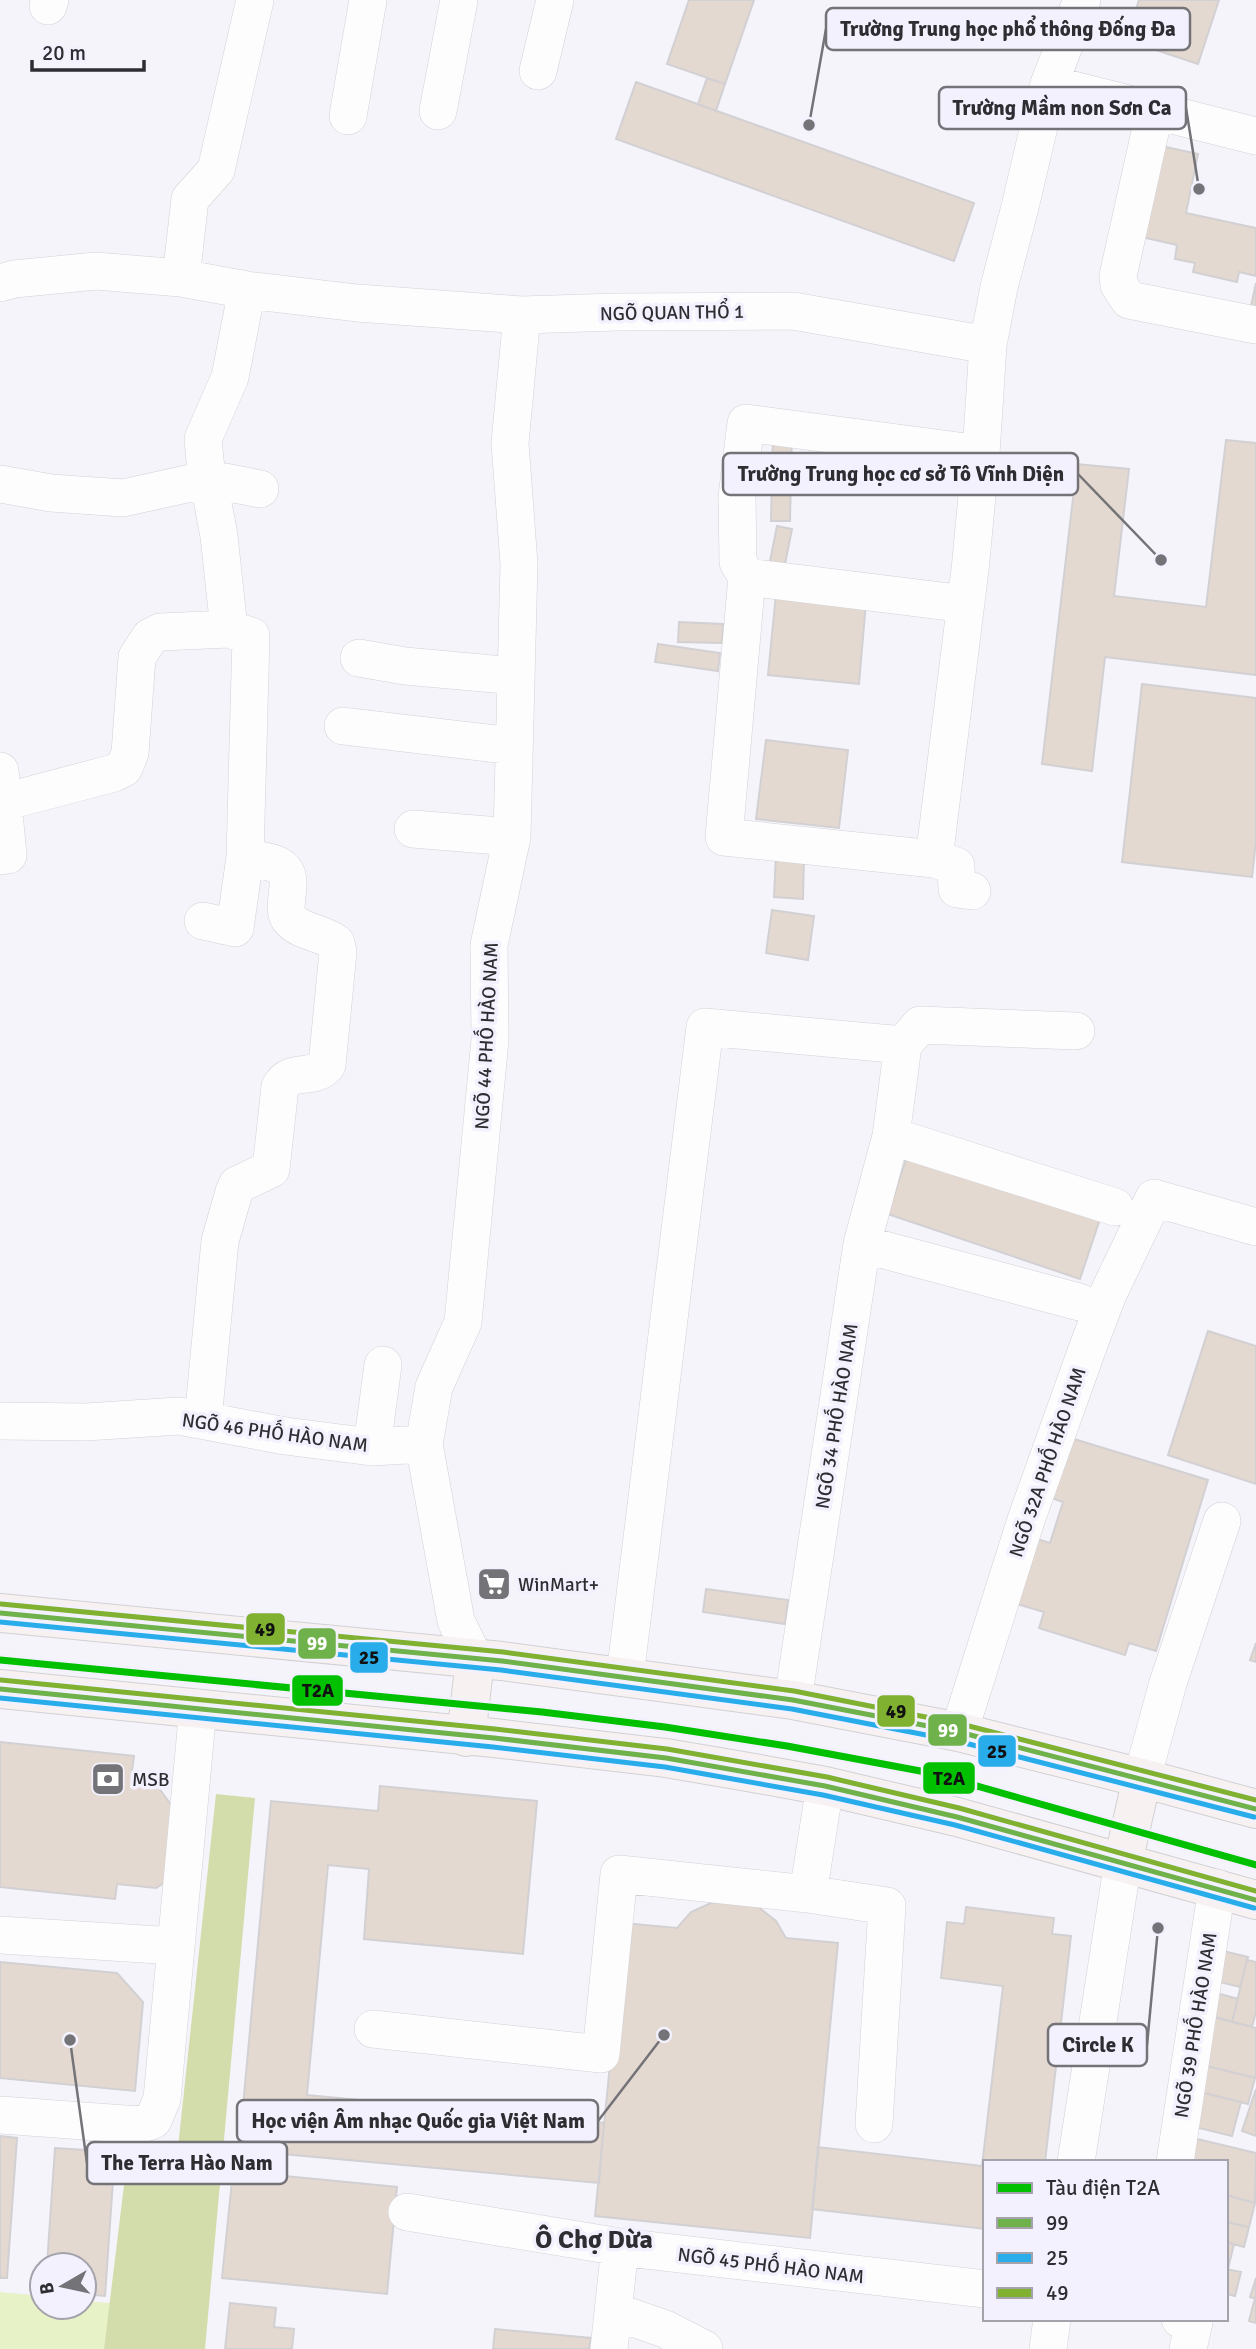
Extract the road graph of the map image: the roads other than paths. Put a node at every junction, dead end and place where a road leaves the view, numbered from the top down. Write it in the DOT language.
graph roads {
  1 [pos="256,0"];
  2 [pos="368,0"];
  3 [pos="459,0"];
  4 [pos="555,0"];
  5 [pos="1082,0"];
  6 [pos="538,71"];
  7 [pos="1049,84"];
  8 [pos="1155,110"];
  9 [pos="438,111"];
  10 [pos="348,116"];
  11 [pos="1256,136"];
  12 [pos="181,278"];
  13 [pos="0,283"];
  14 [pos="247,290"];
  15 [pos="522,315"];
  16 [pos="1256,325"];
  17 [pos="988,345"];
  18 [pos="981,454"];
  19 [pos="209,479"];
  20 [pos="0,484"];
  21 [pos="260,489"];
  22 [pos="747,577"];
  23 [pos="966,604"];
  24 [pos="229,629"];
  25 [pos="359,658"];
  26 [pos="515,676"];
  27 [pos="343,726"];
  28 [pos="514,746"];
  29 [pos="2,786"];
  30 [pos="413,829"];
  31 [pos="512,836"];
  32 [pos="0,856"];
  33 [pos="245,858"];
  34 [pos="934,859"];
  35 [pos="972,891"];
  36 [pos="203,921"];
  37 [pos="1076,1031"];
  38 [pos="903,1045"];
  39 [pos="891,1136"];
  40 [pos="1115,1207"];
  41 [pos="1256,1227"];
  42 [pos="862,1244"];
  43 [pos="1079,1302"];
  44 [pos="383,1365"];
  45 [pos="203,1420"];
  46 [pos="0,1421"];
  47 [pos="424,1444"];
  48 [pos="372,1447"];
  49 [pos="1222,1521"];
  50 [pos="0,1613"];
  51 [pos="475,1660"];
  52 [pos="625,1676"];
  53 [pos="0,1689"];
  54 [pos="793,1700"];
  55 [pos="198,1708"];
  56 [pos="958,1732"];
  57 [pos="466,1737"];
  58 [pos="1142,1778"];
  59 [pos="825,1786"];
  60 [pos="1256,1809"];
  61 [pos="1123,1862"];
  62 [pos="1217,1888"];
  63 [pos="808,1895"];
  64 [pos="1256,1900"];
  65 [pos="0,1935"];
  66 [pos="175,1946"];
  67 [pos="373,2028"];
  68 [pos="0,2115"];
  69 [pos="874,2124"];
  70 [pos="1076,2160"];
  71 [pos="1175,2160"];
  72 [pos="407,2212"];
  73 [pos="620,2247"];
  74 [pos="983,2289"];
  75 [pos="613,2311"];
  76 [pos="1052,2321"];
  77 [pos="1189,2321"];
  78 [pos="609,2349"];
  79 [pos="704,2349"];
  80 [pos="1048,2349"];
  81 [pos="1188,2349"];
  1 -- 12 [label="street"];
  2 -- 10 [label="street"];
  3 -- 9 [label="street"];
  4 -- 6 [label="street"];
  5 -- 7 [label="street"];
  7 -- 8 [label="street"];
  7 -- 17 [label="street"];
  8 -- 11 [label="street"];
  8 -- 16 [label="street"];
  12 -- 13 [label="street, NGÕ QUAN THỔ 1"];
  12 -- 14 [label="street, NGÕ QUAN THỔ 1"];
  14 -- 15 [label="street, NGÕ QUAN THỔ 1"];
  14 -- 19 [label="street"];
  15 -- 17 [label="street, NGÕ QUAN THỔ 1"];
  15 -- 26 [label="street, NGÕ 44 PHỐ HÀO NAM"];
  17 -- 18 [label="street"];
  18 -- 22 [label="street"];
  18 -- 23 [label="street"];
  19 -- 20 [label="street"];
  19 -- 21 [label="street"];
  19 -- 24 [label="street"];
  22 -- 23 [label="street"];
  22 -- 34 [label="street"];
  23 -- 34 [label="street"];
  24 -- 29 [label="street"];
  24 -- 33 [label="street"];
  25 -- 26 [label="street"];
  26 -- 28 [label="street, NGÕ 44 PHỐ HÀO NAM"];
  27 -- 28 [label="street"];
  28 -- 31 [label="street, NGÕ 44 PHỐ HÀO NAM"];
  29 -- 32 [label="street"];
  30 -- 31 [label="street"];
  31 -- 47 [label="street, NGÕ 44 PHỐ HÀO NAM"];
  33 -- 36 [label="street"];
  33 -- 45 [label="street"];
  34 -- 35 [label="street"];
  37 -- 38 [label="street"];
  38 -- 39 [label="street, NGÕ 34 PHỐ HÀO NAM"];
  38 -- 52 [label="street"];
  39 -- 40 [label="street"];
  39 -- 42 [label="street, NGÕ 34 PHỐ HÀO NAM"];
  41 -- 56 [label="street, NGÕ 32A PHỐ HÀO NAM"];
  42 -- 43 [label="street"];
  42 -- 54 [label="street, NGÕ 34 PHỐ HÀO NAM"];
  44 -- 48 [label="street"];
  45 -- 46 [label="street, NGÕ 46 PHỐ HÀO NAM"];
  45 -- 48 [label="street, NGÕ 46 PHỐ HÀO NAM"];
  47 -- 48 [label="street, NGÕ 46 PHỐ HÀO NAM"];
  47 -- 51 [label="street, NGÕ 44 PHỐ HÀO NAM"];
  49 -- 58 [label="street"];
  50 -- 51 [label="main road"];
  51 -- 52 [label="main road"];
  51 -- 57 [label="main road"];
  52 -- 54 [label="main road"];
  53 -- 55 [label="main road"];
  54 -- 56 [label="main road"];
  55 -- 57 [label="main road"];
  55 -- 66 [label="street"];
  56 -- 58 [label="main road"];
  57 -- 59 [label="main road"];
  58 -- 60 [label="main road"];
  58 -- 61 [label="main road"];
  59 -- 61 [label="main road"];
  59 -- 63 [label="street"];
  61 -- 62 [label="main road"];
  61 -- 70 [label="street"];
  62 -- 64 [label="main road"];
  62 -- 71 [label="street, NGÕ 39 PHỐ HÀO NAM"];
  63 -- 67 [label="street"];
  63 -- 69 [label="street"];
  65 -- 66 [label="street"];
  66 -- 68 [label="street"];
  72 -- 73 [label="street, NGÕ 45 PHỐ HÀO NAM"];
  73 -- 74 [label="street, NGÕ 45 PHỐ HÀO NAM"];
  73 -- 75 [label="street"];
  75 -- 78 [label="street"];
  75 -- 79 [label="street"];
  76 -- 80 [label="street"];
  77 -- 81 [label="street"];
}
